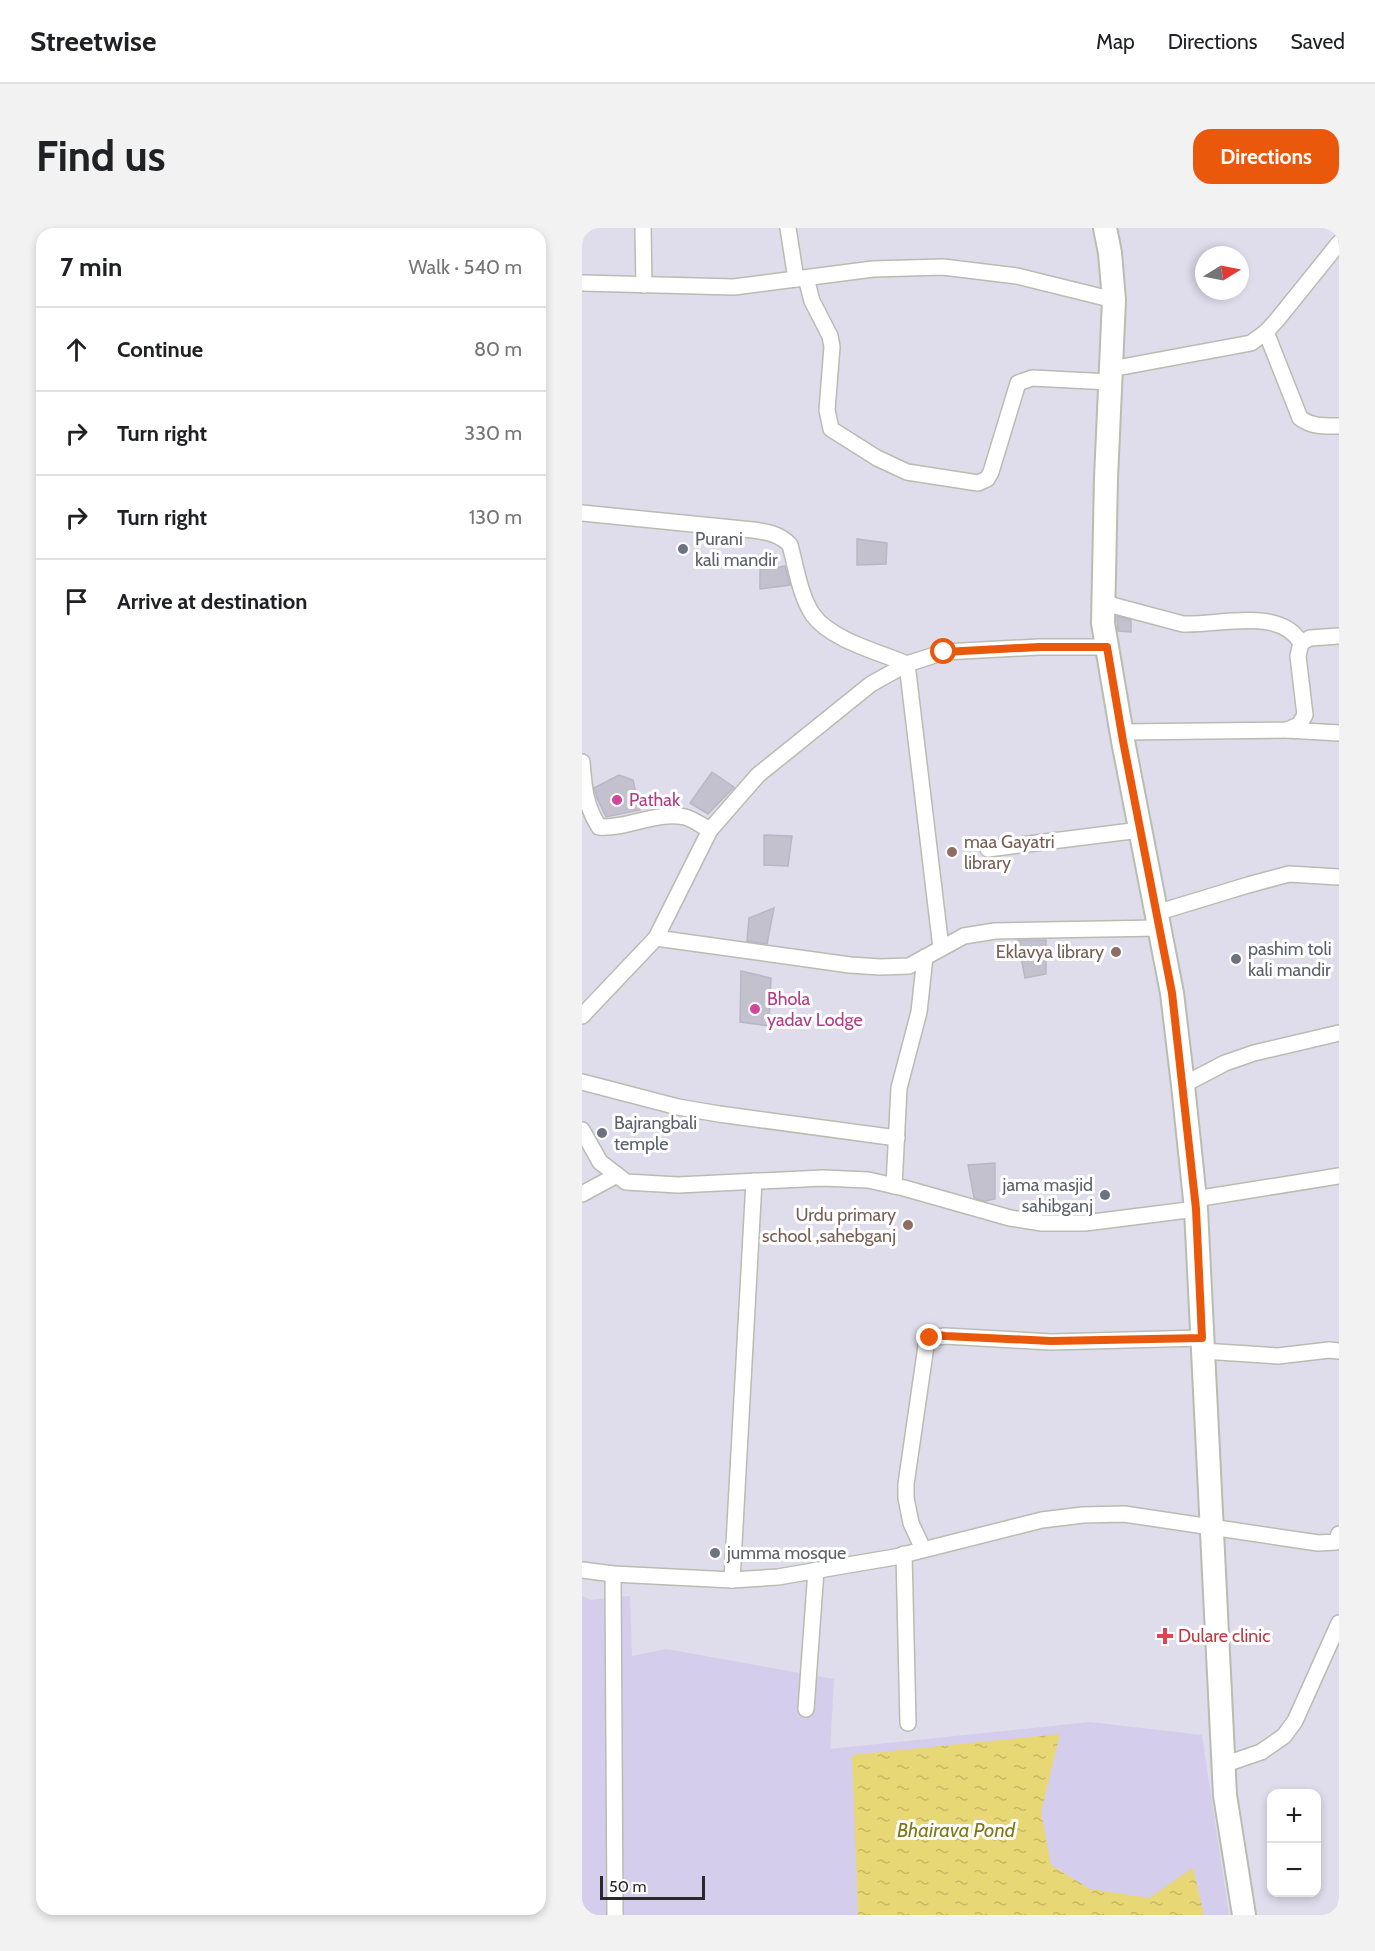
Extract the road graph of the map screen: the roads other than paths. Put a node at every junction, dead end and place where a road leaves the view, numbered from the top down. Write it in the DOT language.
graph roads {
  1 [pos="642,228"];
  2 [pos="788,228"];
  3 [pos="1105,228"];
  4 [pos="1339,243"];
  5 [pos="801,278"];
  6 [pos="582,284"];
  7 [pos="644,285"];
  8 [pos="1114,300"];
  9 [pos="1266,332"];
  10 [pos="1110,375"];
  11 [pos="1339,426"];
  12 [pos="582,513"];
  13 [pos="1104,603"];
  14 [pos="1339,636"];
  15 [pos="1301,643"];
  16 [pos="1107,647"];
  17 [pos="907,664"];
  18 [pos="1287,730"];
  19 [pos="1122,732"];
  20 [pos="1339,733"];
  21 [pos="582,762"];
  22 [pos="582,769"];
  23 [pos="710,830"];
  24 [pos="1140,830"];
  25 [pos="988,849"];
  26 [pos="1339,877"];
  27 [pos="1158,921"];
  28 [pos="656,938"];
  29 [pos="941,948"];
  30 [pos="925,957"];
  31 [pos="582,1016"];
  32 [pos="1339,1033"];
  33 [pos="582,1082"];
  34 [pos="1183,1085"];
  35 [pos="582,1130"];
  36 [pos="897,1138"];
  37 [pos="617,1175"];
  38 [pos="1339,1176"];
  39 [pos="754,1181"];
  40 [pos="894,1186"];
  41 [pos="582,1194"];
  42 [pos="1196,1204"];
  43 [pos="1203,1345"];
  44 [pos="1339,1351"];
  45 [pos="1211,1528"];
  46 [pos="1338,1541"];
  47 [pos="924,1550"];
  48 [pos="904,1554"];
  49 [pos="582,1570"];
  50 [pos="816,1570"];
  51 [pos="613,1574"];
  52 [pos="732,1580"];
  53 [pos="1339,1623"];
  54 [pos="806,1709"];
  55 [pos="908,1723"];
  56 [pos="1223,1765"];
  57 [pos="615,1915"];
  58 [pos="1244,1915"];
  1 -- 7 [label="street"];
  2 -- 5 [label="street"];
  3 -- 8 [label="main road"];
  4 -- 9 [label="street"];
  5 -- 7 [label="street"];
  5 -- 8 [label="street"];
  5 -- 10 [label="street"];
  6 -- 7 [label="street"];
  8 -- 10 [label="main road"];
  9 -- 10 [label="street"];
  9 -- 11 [label="street"];
  10 -- 13 [label="main road"];
  12 -- 17 [label="street"];
  13 -- 15 [label="street"];
  13 -- 16 [label="main road"];
  14 -- 15 [label="street"];
  15 -- 18 [label="street"];
  16 -- 17 [label="street"];
  16 -- 19 [label="main road"];
  17 -- 23 [label="street"];
  17 -- 29 [label="street"];
  18 -- 19 [label="street"];
  18 -- 20 [label="street"];
  19 -- 24 [label="main road"];
  21 -- 22 [label="street"];
  22 -- 23 [label="street"];
  23 -- 28 [label="street"];
  24 -- 25 [label="street"];
  24 -- 27 [label="main road"];
  26 -- 27 [label="street"];
  27 -- 29 [label="street"];
  27 -- 34 [label="main road"];
  28 -- 30 [label="street"];
  28 -- 31 [label="street"];
  29 -- 30 [label="street"];
  30 -- 36 [label="street"];
  32 -- 34 [label="street"];
  33 -- 36 [label="street"];
  34 -- 42 [label="main road"];
  35 -- 37 [label="street"];
  36 -- 40 [label="street"];
  37 -- 39 [label="street"];
  37 -- 41 [label="street"];
  38 -- 42 [label="street"];
  39 -- 40 [label="street"];
  39 -- 52 [label="street"];
  40 -- 42 [label="street"];
  42 -- 43 [label="main road"];
  43 -- 44 [label="street"];
  43 -- 45 [label="main road"];
  43 -- 47 [label="street"];
  45 -- 46 [label="street"];
  45 -- 47 [label="street"];
  45 -- 56 [label="main road"];
  47 -- 48 [label="street"];
  48 -- 50 [label="street"];
  48 -- 55 [label="street"];
  49 -- 51 [label="street"];
  50 -- 52 [label="street"];
  50 -- 54 [label="street"];
  51 -- 52 [label="street"];
  51 -- 57 [label="street"];
  53 -- 56 [label="street"];
  56 -- 58 [label="main road"];
}
